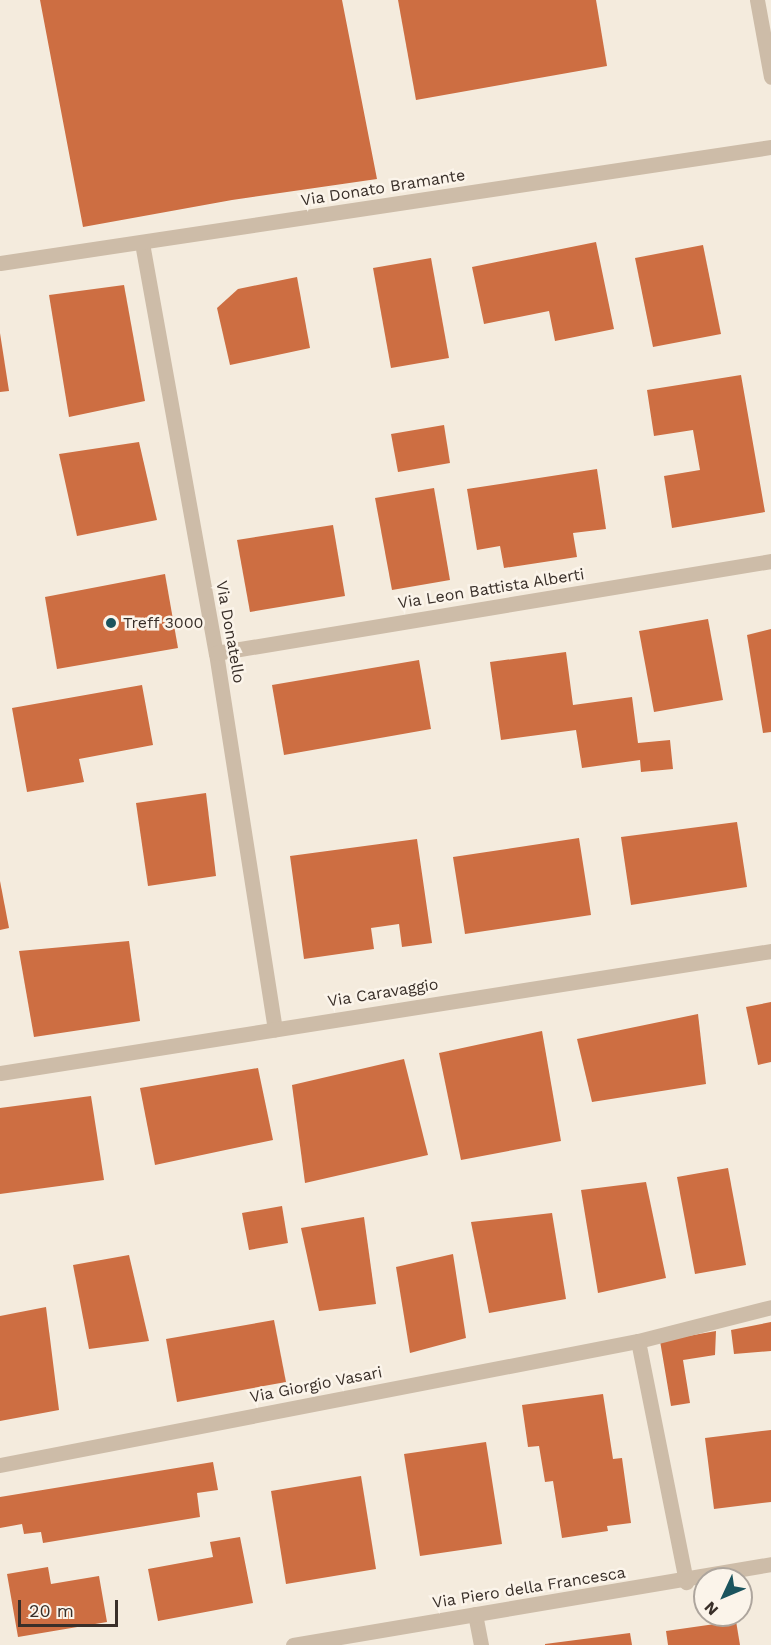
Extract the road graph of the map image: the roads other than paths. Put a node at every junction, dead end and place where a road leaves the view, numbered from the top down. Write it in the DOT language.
graph roads {
  1 [pos="757,0"];
  2 [pos="771,77"];
  3 [pos="770,152"];
  4 [pos="142,243"];
  5 [pos="0,263"];
  6 [pos="771,561"];
  7 [pos="216,653"];
  8 [pos="771,951"];
  9 [pos="275,1029"];
  10 [pos="0,1073"];
  11 [pos="771,1307"];
  12 [pos="638,1341"];
  13 [pos="0,1465"];
  14 [pos="771,1564"];
  15 [pos="686,1582"];
  16 [pos="475,1614"];
  17 [pos="293,1645"];
  18 [pos="481,1645"];
  1 -- 2 [label="street"];
  3 -- 4 [label="street, Via Donato Bramante"];
  4 -- 5 [label="street, Via Donato Bramante"];
  4 -- 7 [label="street, Via Donatello"];
  6 -- 7 [label="street, Via Leon Battista Alberti"];
  7 -- 9 [label="street, Via Donatello"];
  8 -- 9 [label="street, Via Caravaggio"];
  9 -- 10 [label="street, Via Caravaggio"];
  11 -- 12 [label="street, Via Giorgio Vasari"];
  12 -- 13 [label="street, Via Giorgio Vasari"];
  12 -- 15 [label="street"];
  14 -- 15 [label="street, Via Piero della Francesca"];
  15 -- 16 [label="street, Via Piero della Francesca"];
  16 -- 17 [label="street, Via Piero della Francesca"];
  16 -- 18 [label="street"];
}
